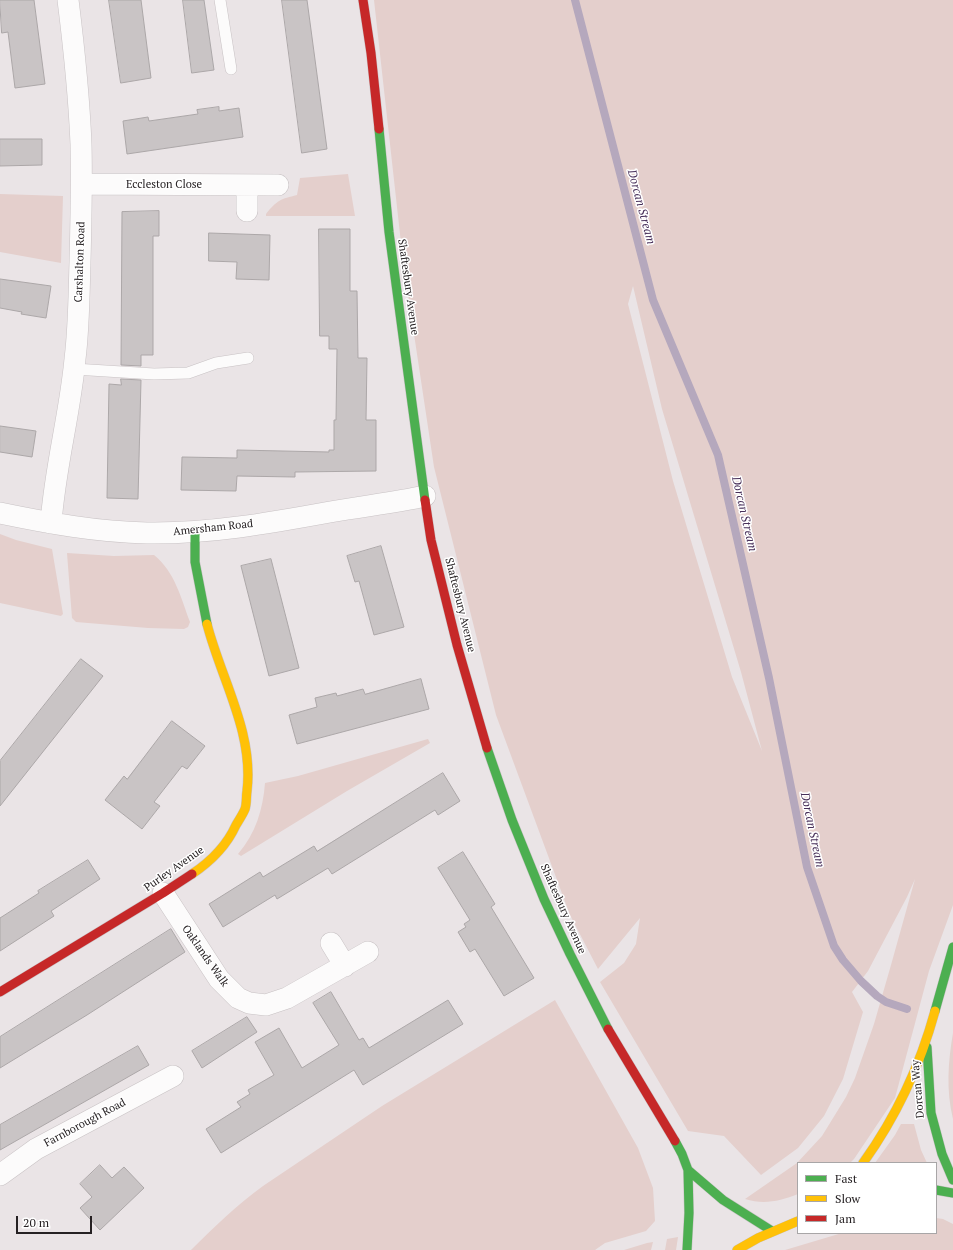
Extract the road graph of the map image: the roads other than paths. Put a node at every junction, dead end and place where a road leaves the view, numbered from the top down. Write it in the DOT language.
graph roads {
  1 [pos="68,0"];
  2 [pos="220,0"];
  3 [pos="363,0"];
  4 [pos="231,69"];
  5 [pos="82,184"];
  6 [pos="247,185"];
  7 [pos="278,185"];
  8 [pos="247,211"];
  9 [pos="248,358"];
  10 [pos="74,369"];
  11 [pos="425,496"];
  12 [pos="0,513"];
  13 [pos="51,523"];
  14 [pos="195,531"];
  15 [pos="163,893"];
  16 [pos="331,943"];
  17 [pos="953,947"];
  18 [pos="368,952"];
  19 [pos="345,966"];
  20 [pos="0,992"];
  21 [pos="926,1040"];
  22 [pos="173,1076"];
  23 [pos="864,1162"];
  24 [pos="688,1170"];
  25 [pos="0,1175"];
  26 [pos="953,1180"];
  27 [pos="937,1190"];
  28 [pos="953,1193"];
  29 [pos="797,1221"];
  30 [pos="772,1231"];
  31 [pos="687,1250"];
  32 [pos="737,1250"];
  1 -- 5 [label="street, Carshalton Road"];
  2 -- 4 [label="lane"];
  3 -- 11 [label="street, Shaftesbury Avenue"];
  5 -- 6 [label="street, Eccleston Close"];
  5 -- 10 [label="street, Carshalton Road"];
  6 -- 7 [label="street, Eccleston Close"];
  6 -- 8 [label="street"];
  9 -- 10 [label="lane"];
  10 -- 13 [label="street, Carshalton Road"];
  11 -- 14 [label="street, Amersham Road"];
  11 -- 24 [label="street, Shaftesbury Avenue"];
  12 -- 13 [label="street, Amersham Road"];
  13 -- 14 [label="street, Amersham Road"];
  14 -- 15 [label="street, Purley Avenue"];
  15 -- 19 [label="street, Oaklands Walk"];
  15 -- 20 [label="street, Purley Avenue"];
  16 -- 19 [label="street"];
  17 -- 21 [label="street, Dorcan Way"];
  18 -- 19 [label="street, Oaklands Walk"];
  21 -- 23 [label="street, Dorcan Way"];
  21 -- 26 [label="street, Dorcan Way"];
  22 -- 25 [label="street, Farnborough Road"];
  24 -- 30 [label="street, Shaftesbury Avenue"];
  24 -- 31 [label="street, Shaftesbury Avenue"];
  27 -- 28 [label="street"];
  29 -- 30 [label="street"];
  30 -- 32 [label="street"];
}
